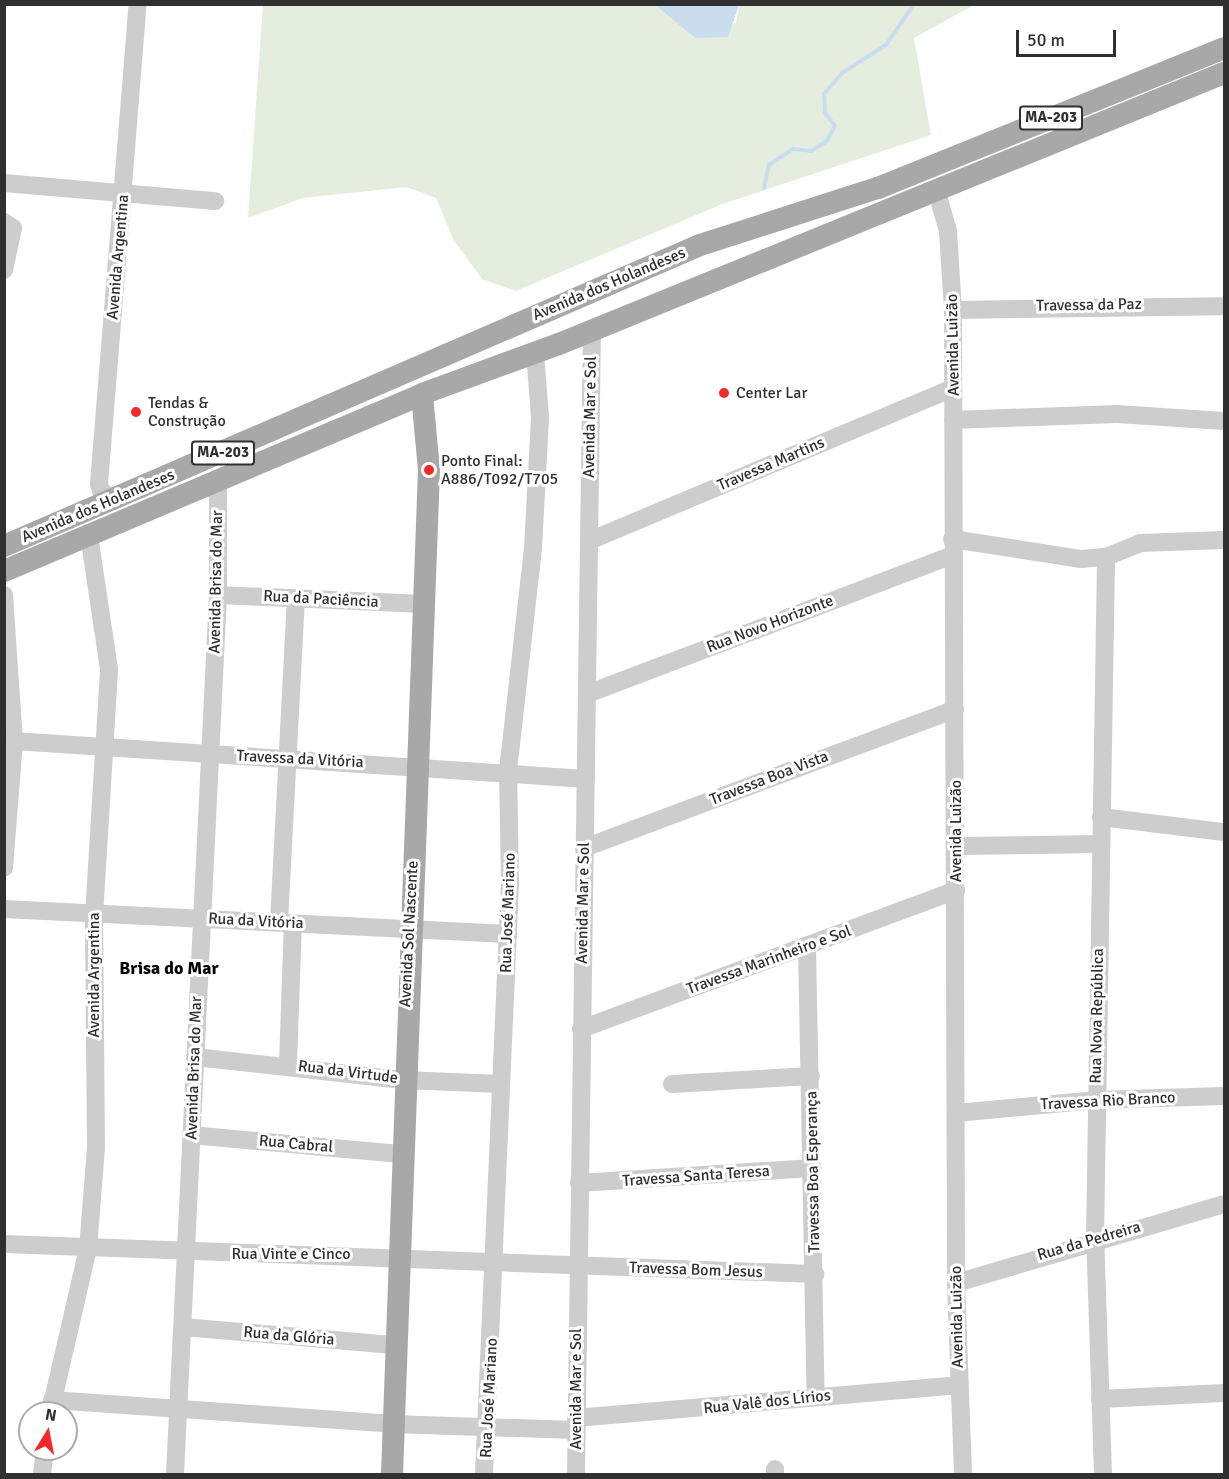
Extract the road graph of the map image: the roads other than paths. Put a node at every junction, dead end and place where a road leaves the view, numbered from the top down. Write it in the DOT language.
graph roads {
  1 [pos="138,4"];
  2 [pos="1224,48"];
  3 [pos="1224,73"];
  4 [pos="4,183"];
  5 [pos="936,189"];
  6 [pos="123,193"];
  7 [pos="215,201"];
  8 [pos="4,222"];
  9 [pos="4,270"];
  10 [pos="1224,306"];
  11 [pos="953,309"];
  12 [pos="592,331"];
  13 [pos="535,353"];
  14 [pos="953,388"];
  15 [pos="422,394"];
  16 [pos="953,420"];
  17 [pos="1224,421"];
  18 [pos="218,481"];
  19 [pos="117,498"];
  20 [pos="89,535"];
  21 [pos="1224,540"];
  22 [pos="589,541"];
  23 [pos="4,546"];
  24 [pos="952,547"];
  25 [pos="1106,557"];
  26 [pos="4,572"];
  27 [pos="4,595"];
  28 [pos="218,595"];
  29 [pos="296,598"];
  30 [pos="424,604"];
  31 [pos="587,694"];
  32 [pos="955,709"];
  33 [pos="14,741"];
  34 [pos="103,746"];
  35 [pos="210,755"];
  36 [pos="288,758"];
  37 [pos="417,765"];
  38 [pos="508,771"];
  39 [pos="586,779"];
  40 [pos="8,806"];
  41 [pos="1101,817"];
  42 [pos="1224,832"];
  43 [pos="1100,844"];
  44 [pos="956,846"];
  45 [pos="584,848"];
  46 [pos="4,868"];
  47 [pos="956,890"];
  48 [pos="4,909"];
  49 [pos="94,916"];
  50 [pos="199,918"];
  51 [pos="286,923"];
  52 [pos="408,928"];
  53 [pos="508,934"];
  54 [pos="807,947"];
  55 [pos="581,1029"];
  56 [pos="195,1057"];
  57 [pos="288,1064"];
  58 [pos="811,1076"];
  59 [pos="403,1080"];
  60 [pos="501,1084"];
  61 [pos="672,1084"];
  62 [pos="1224,1096"];
  63 [pos="1096,1100"];
  64 [pos="956,1113"];
  65 [pos="191,1135"];
  66 [pos="400,1154"];
  67 [pos="813,1168"];
  68 [pos="579,1183"];
  69 [pos="1224,1204"];
  70 [pos="1095,1238"];
  71 [pos="4,1244"];
  72 [pos="88,1249"];
  73 [pos="188,1254"];
  74 [pos="397,1256"];
  75 [pos="497,1261"];
  76 [pos="578,1266"];
  77 [pos="815,1274"];
  78 [pos="956,1282"];
  79 [pos="183,1327"];
  80 [pos="394,1346"];
  81 [pos="958,1385"];
  82 [pos="1224,1393"];
  83 [pos="816,1397"];
  84 [pos="1101,1399"];
  85 [pos="52,1401"];
  86 [pos="78,1406"];
  87 [pos="177,1407"];
  88 [pos="393,1424"];
  89 [pos="576,1424"];
  90 [pos="488,1430"];
  91 [pos="175,1474"];
  92 [pos="392,1474"];
  93 [pos="484,1474"];
  94 [pos="576,1474"];
  95 [pos="963,1474"];
  96 [pos="1103,1474"];
  1 -- 6 [label="street, Avenida Argentina"];
  2 -- 19 [label="main road, Avenida dos Holandeses / MA-203"];
  3 -- 5 [label="main road, Avenida dos Holandeses / MA-203"];
  4 -- 6 [label="street"];
  5 -- 11 [label="street, Avenida Luizão"];
  5 -- 12 [label="main road, Avenida dos Holandeses / MA-203"];
  6 -- 7 [label="street"];
  6 -- 19 [label="street, Avenida Argentina"];
  8 -- 9 [label="street"];
  10 -- 11 [label="street, Travessa da Paz"];
  11 -- 14 [label="street, Avenida Luizão"];
  12 -- 13 [label="main road, Avenida dos Holandeses / MA-203"];
  12 -- 22 [label="street, Avenida Mar e Sol"];
  13 -- 15 [label="main road, Avenida dos Holandeses / MA-203"];
  13 -- 38 [label="street, Rua José Mariano"];
  14 -- 16 [label="street, Avenida Luizão"];
  14 -- 22 [label="street, Travessa Martins"];
  15 -- 18 [label="main road, Avenida dos Holandeses / MA-203"];
  15 -- 30 [label="main road, Avenida Sol Nascente"];
  16 -- 17 [label="street"];
  16 -- 24 [label="street, Avenida Luizão"];
  18 -- 20 [label="main road, Avenida dos Holandeses / MA-203"];
  18 -- 28 [label="street, Avenida Brisa do Mar"];
  19 -- 23 [label="main road, Avenida dos Holandeses / MA-203"];
  20 -- 26 [label="main road, Avenida dos Holandeses / MA-203"];
  20 -- 34 [label="street, Avenida Argentina"];
  21 -- 25 [label="street, Rua Novo Horizonte"];
  22 -- 31 [label="street, Avenida Mar e Sol"];
  24 -- 25 [label="street, Rua Novo Horizonte"];
  24 -- 31 [label="street, Rua Novo Horizonte"];
  24 -- 32 [label="street, Avenida Luizão"];
  25 -- 41 [label="street, Rua Nova República"];
  27 -- 33 [label="street"];
  28 -- 29 [label="street, Rua da Paciência"];
  28 -- 35 [label="street, Avenida Brisa do Mar"];
  29 -- 30 [label="street, Rua da Paciência"];
  29 -- 36 [label="street"];
  30 -- 37 [label="main road, Avenida Sol Nascente"];
  31 -- 39 [label="street, Avenida Mar e Sol"];
  32 -- 44 [label="street, Avenida Luizão"];
  32 -- 45 [label="street, Travessa Boa Vista"];
  33 -- 34 [label="street, Travessa da Vitória"];
  33 -- 40 [label="street"];
  34 -- 35 [label="street, Travessa da Vitória"];
  34 -- 49 [label="street, Avenida Argentina"];
  35 -- 36 [label="street, Travessa da Vitória"];
  35 -- 50 [label="street, Avenida Brisa do Mar"];
  36 -- 37 [label="street, Travessa da Vitória"];
  36 -- 51 [label="street"];
  37 -- 38 [label="street, Travessa da Vitória"];
  37 -- 52 [label="main road, Avenida Sol Nascente"];
  38 -- 39 [label="street, Travessa da Vitória"];
  38 -- 53 [label="street, Rua José Mariano"];
  39 -- 45 [label="street, Avenida Mar e Sol"];
  40 -- 46 [label="street"];
  41 -- 42 [label="street"];
  41 -- 43 [label="street, Rua Nova República"];
  43 -- 44 [label="street"];
  43 -- 63 [label="street, Rua Nova República"];
  44 -- 47 [label="street, Avenida Luizão"];
  45 -- 55 [label="street, Avenida Mar e Sol"];
  47 -- 54 [label="street, Travessa Marinheiro e Sol"];
  47 -- 64 [label="street, Avenida Luizão"];
  48 -- 49 [label="street, Rua da Vitória"];
  49 -- 50 [label="street, Rua da Vitória"];
  49 -- 72 [label="street, Avenida Argentina"];
  50 -- 51 [label="street, Rua da Vitória"];
  50 -- 56 [label="street, Avenida Brisa do Mar"];
  51 -- 52 [label="street, Rua da Vitória"];
  51 -- 57 [label="street"];
  52 -- 53 [label="street, Rua da Vitória"];
  52 -- 59 [label="main road, Avenida Sol Nascente"];
  53 -- 60 [label="street, Rua José Mariano"];
  54 -- 55 [label="street, Travessa Marinheiro e Sol"];
  54 -- 58 [label="street, Travessa Boa Esperança"];
  55 -- 68 [label="street, Avenida Mar e Sol"];
  56 -- 57 [label="street, Rua da Virtude"];
  56 -- 65 [label="street, Avenida Brisa do Mar"];
  57 -- 59 [label="street, Rua da Virtude"];
  58 -- 61 [label="street"];
  58 -- 67 [label="street, Travessa Boa Esperança"];
  59 -- 60 [label="street, Rua da Virtude"];
  59 -- 66 [label="main road, Avenida Sol Nascente"];
  60 -- 75 [label="street, Rua José Mariano"];
  62 -- 63 [label="street, Travessa Rio Branco"];
  63 -- 64 [label="street, Travessa Rio Branco"];
  63 -- 70 [label="street, Rua Nova República"];
  64 -- 78 [label="street, Avenida Luizão"];
  65 -- 66 [label="street, Rua Cabral"];
  65 -- 73 [label="street, Avenida Brisa do Mar"];
  66 -- 74 [label="main road, Avenida Sol Nascente"];
  67 -- 68 [label="street, Travessa Santa Teresa"];
  67 -- 77 [label="street, Travessa Boa Esperança"];
  68 -- 76 [label="street, Avenida Mar e Sol"];
  69 -- 70 [label="street, Rua da Pedreira"];
  70 -- 78 [label="street, Rua da Pedreira"];
  70 -- 84 [label="street, Rua Nova República"];
  71 -- 72 [label="street, Rua Vinte e Cinco"];
  72 -- 73 [label="street, Rua Vinte e Cinco"];
  72 -- 85 [label="street, Avenida Argentina"];
  73 -- 74 [label="street, Rua Vinte e Cinco"];
  73 -- 79 [label="street, Avenida Brisa do Mar"];
  74 -- 75 [label="street, Rua Vinte e Cinco"];
  74 -- 80 [label="main road, Avenida Sol Nascente"];
  75 -- 76 [label="street, Rua Vinte e Cinco"];
  75 -- 90 [label="street, Rua José Mariano"];
  76 -- 77 [label="street, Travessa Bom Jesus"];
  76 -- 89 [label="street, Avenida Mar e Sol"];
  77 -- 83 [label="street, Travessa Boa Esperança"];
  78 -- 81 [label="street, Avenida Luizão"];
  79 -- 80 [label="street, Rua da Glória"];
  79 -- 87 [label="street, Avenida Brisa do Mar"];
  80 -- 88 [label="main road, Avenida Sol Nascente"];
  81 -- 83 [label="street, Rua Valê dos Lírios"];
  81 -- 95 [label="street, Avenida Luizão"];
  82 -- 84 [label="street"];
  83 -- 89 [label="street, Rua Valê dos Lírios"];
  84 -- 96 [label="street, Rua Nova República"];
  86 -- 87 [label="street"];
  87 -- 88 [label="street"];
  87 -- 91 [label="street, Avenida Brisa do Mar"];
  88 -- 90 [label="street, Rua Valê dos Lírios"];
  88 -- 92 [label="main road, Avenida Sol Nascente"];
  89 -- 90 [label="street, Rua Valê dos Lírios"];
  89 -- 94 [label="street, Avenida Mar e Sol"];
  90 -- 93 [label="street, Rua José Mariano"];
}
